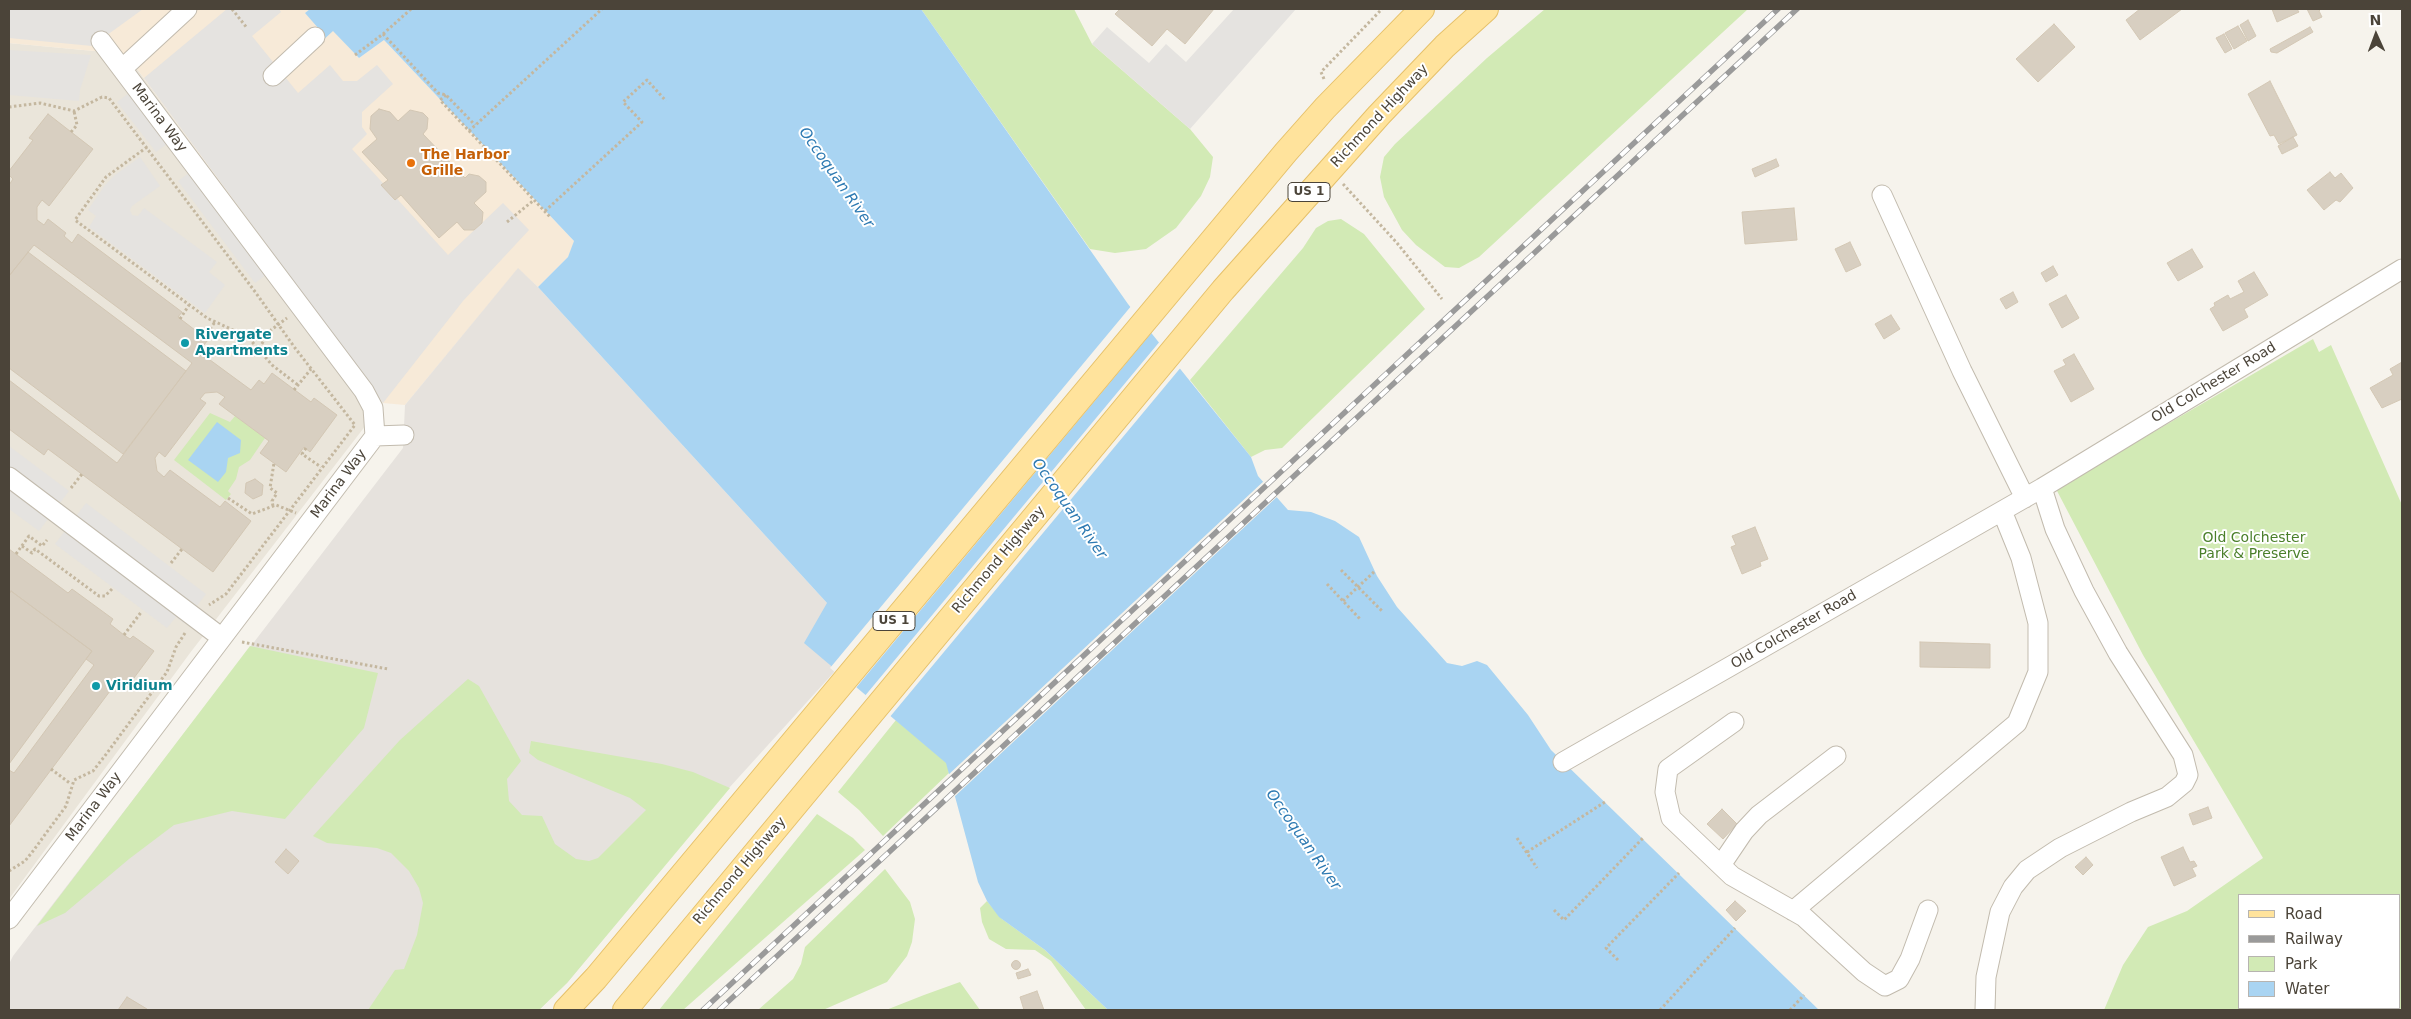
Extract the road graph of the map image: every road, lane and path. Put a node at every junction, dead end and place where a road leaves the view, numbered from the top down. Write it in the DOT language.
graph roads {
  1 [pos="187,9"];
  2 [pos="232,9"];
  3 [pos="411,9"];
  4 [pos="602,9"];
  5 [pos="1382,9"];
  6 [pos="1422,9"];
  7 [pos="1486,9"];
  8 [pos="247,28"];
  9 [pos="383,34"];
  10 [pos="315,37"];
  11 [pos="101,41"];
  12 [pos="355,54"];
  13 [pos="122,69"];
  14 [pos="272,76"];
  15 [pos="1340,93"];
  16 [pos="446,95"];
  17 [pos="666,100"];
  18 [pos="9,107"];
  19 [pos="74,111"];
  20 [pos="475,125"];
  21 [pos="469,131"];
  22 [pos="71,132"];
  23 [pos="147,147"];
  24 [pos="1329,169"];
  25 [pos="1882,195"];
  26 [pos="534,200"];
  27 [pos="545,211"];
  28 [pos="551,218"];
  29 [pos="507,222"];
  30 [pos="2402,268"];
  31 [pos="1442,299"];
  32 [pos="190,305"];
  33 [pos="180,318"];
  34 [pos="283,321"];
  35 [pos="215,322"];
  36 [pos="278,325"];
  37 [pos="204,337"];
  38 [pos="259,348"];
  39 [pos="311,369"];
  40 [pos="298,384"];
  41 [pos="294,390"];
  42 [pos="404,435"];
  43 [pos="376,436"];
  44 [pos="306,448"];
  45 [pos="274,463"];
  46 [pos="321,467"];
  47 [pos="82,474"];
  48 [pos="9,477"];
  49 [pos="71,488"];
  50 [pos="2042,488"];
  51 [pos="228,498"];
  52 [pos="2025,498"];
  53 [pos="273,506"];
  54 [pos="289,509"];
  55 [pos="2002,511"];
  56 [pos="311,521"];
  57 [pos="47,540"];
  58 [pos="22,546"];
  59 [pos="182,549"];
  60 [pos="16,554"];
  61 [pos="171,563"];
  62 [pos="1340,570"];
  63 [pos="1374,571"];
  64 [pos="1327,584"];
  65 [pos="1358,587"];
  66 [pos="112,589"];
  67 [pos="1343,601"];
  68 [pos="205,610"];
  69 [pos="142,611"];
  70 [pos="1382,611"];
  71 [pos="1360,618"];
  72 [pos="190,628"];
  73 [pos="124,635"];
  74 [pos="222,638"];
  75 [pos="388,669"];
  76 [pos="1734,722"];
  77 [pos="1836,756"];
  78 [pos="1563,762"];
  79 [pos="51,769"];
  80 [pos="72,784"];
  81 [pos="1605,802"];
  82 [pos="1517,838"];
  83 [pos="1643,838"];
  84 [pos="1527,852"];
  85 [pos="1721,865"];
  86 [pos="1538,868"];
  87 [pos="9,871"];
  88 [pos="1679,873"];
  89 [pos="1554,910"];
  90 [pos="1928,910"];
  91 [pos="1793,911"];
  92 [pos="9,919"];
  93 [pos="1736,928"];
  94 [pos="1618,960"];
  95 [pos="1804,995"];
  96 [pos="626,1008"];
  97 [pos="566,1010"];
  98 [pos="1660,1010"];
  99 [pos="1790,1010"];
  100 [pos="1985,1010"];
  1 -- 13 [label="street"];
  2 -- 8 [label="path"];
  3 -- 9 [label="path"];
  4 -- 20 [label="path"];
  5 -- 15 [label="path"];
  6 -- 15 [label="main road, US 1"];
  7 -- 24 [label="main road, Richmond Highway / US 1"];
  9 -- 12 [label="path"];
  9 -- 16 [label="path"];
  10 -- 14 [label="street"];
  11 -- 13 [label="street, Marina Way"];
  13 -- 43 [label="street, Marina Way"];
  15 -- 97 [label="main road, US 1"];
  16 -- 20 [label="path"];
  16 -- 21 [label="path"];
  17 -- 27 [label="path"];
  18 -- 19 [label="path"];
  19 -- 22 [label="path"];
  19 -- 23 [label="path"];
  20 -- 21 [label="path"];
  21 -- 26 [label="path"];
  23 -- 32 [label="path"];
  23 -- 36 [label="path"];
  24 -- 31 [label="path"];
  24 -- 96 [label="main road, Richmond Highway / US 1"];
  25 -- 52 [label="street"];
  26 -- 27 [label="path"];
  26 -- 29 [label="path"];
  27 -- 28 [label="path"];
  30 -- 50 [label="street, Old Colchester Road"];
  32 -- 33 [label="path"];
  32 -- 35 [label="path"];
  34 -- 36 [label="path"];
  35 -- 37 [label="path"];
  35 -- 38 [label="path"];
  36 -- 38 [label="path"];
  36 -- 39 [label="path"];
  38 -- 40 [label="path"];
  39 -- 40 [label="path"];
  39 -- 46 [label="path"];
  40 -- 41 [label="path"];
  42 -- 43 [label="street"];
  43 -- 56 [label="street, Marina Way"];
  44 -- 46 [label="path"];
  45 -- 53 [label="path"];
  46 -- 54 [label="path"];
  47 -- 49 [label="path"];
  48 -- 74 [label="street"];
  50 -- 52 [label="street, Old Colchester Road"];
  50 -- 100 [label="street"];
  51 -- 53 [label="path"];
  52 -- 55 [label="street, Old Colchester Road"];
  53 -- 54 [label="path"];
  54 -- 56 [label="path"];
  54 -- 68 [label="path"];
  55 -- 78 [label="street, Old Colchester Road"];
  55 -- 91 [label="street"];
  56 -- 74 [label="street, Marina Way"];
  57 -- 58 [label="path"];
  58 -- 60 [label="path"];
  58 -- 66 [label="path"];
  59 -- 61 [label="path"];
  62 -- 65 [label="path"];
  63 -- 65 [label="path"];
  64 -- 67 [label="path"];
  65 -- 67 [label="path"];
  65 -- 70 [label="path"];
  67 -- 71 [label="path"];
  69 -- 73 [label="path"];
  72 -- 80 [label="path"];
  74 -- 75 [label="path"];
  74 -- 92 [label="street, Marina Way"];
  76 -- 85 [label="street"];
  77 -- 85 [label="street"];
  79 -- 80 [label="path"];
  80 -- 87 [label="path"];
  81 -- 84 [label="path"];
  82 -- 84 [label="path"];
  83 -- 89 [label="path"];
  84 -- 86 [label="path"];
  85 -- 91 [label="street"];
  88 -- 94 [label="path"];
  90 -- 91 [label="street"];
  93 -- 98 [label="path"];
  95 -- 99 [label="path"];
}
